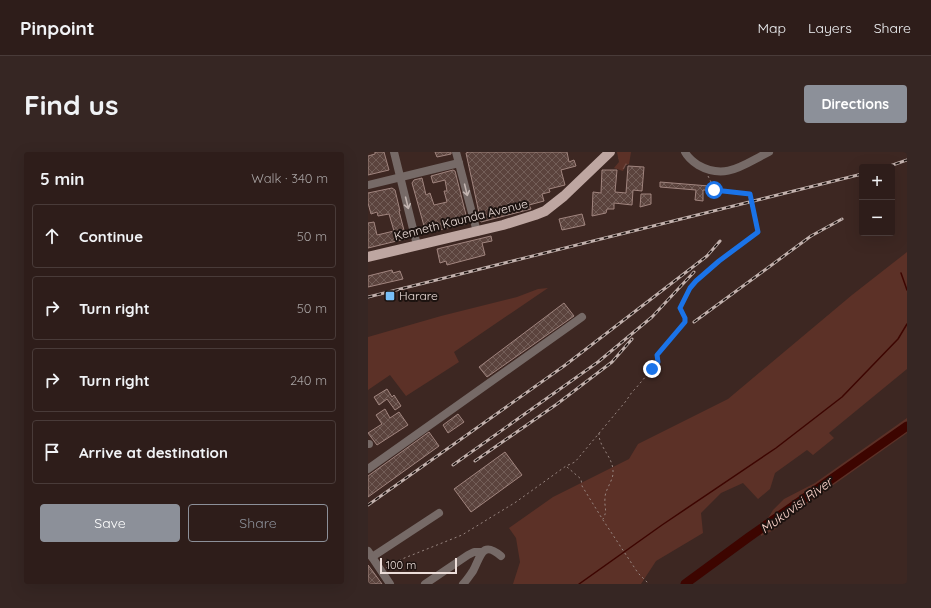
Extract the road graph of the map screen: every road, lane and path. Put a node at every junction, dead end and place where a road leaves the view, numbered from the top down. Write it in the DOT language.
graph roads {
  1 [pos="394,152"];
  2 [pos="456,152"];
  3 [pos="610,152"];
  4 [pos="685,152"];
  5 [pos="769,152"];
  6 [pos="459,163"];
  7 [pos="704,168"];
  8 [pos="401,177"];
  9 [pos="368,185"];
  10 [pos="476,232"];
  11 [pos="418,245"];
  12 [pos="368,257"];
  13 [pos="582,317"];
  14 [pos="599,433"];
  15 [pos="566,466"];
  16 [pos="368,469"];
  17 [pos="439,513"];
  18 [pos="603,520"];
  19 [pos="481,552"];
  20 [pos="370,554"];
  21 [pos="501,556"];
  22 [pos="381,572"];
  23 [pos="390,584"];
  24 [pos="425,584"];
  25 [pos="463,584"];
  26 [pos="649,584"];
  1 -- 8 [label="street"];
  2 -- 6 [label="street"];
  3 -- 10 [label="main road, Kenneth Kaunda Avenue"];
  4 -- 7 [label="street"];
  5 -- 7 [label="street"];
  6 -- 8 [label="street"];
  6 -- 10 [label="street, one-way"];
  7 -- 14 [label="path, bridge"];
  8 -- 9 [label="street"];
  8 -- 11 [label="street, one-way"];
  10 -- 11 [label="main road, Kenneth Kaunda Avenue"];
  11 -- 12 [label="main road, Kenneth Kaunda Avenue"];
  13 -- 16 [label="street"];
  14 -- 15 [label="path"];
  14 -- 18 [label="path"];
  15 -- 18 [label="path"];
  15 -- 22 [label="path"];
  17 -- 20 [label="street"];
  18 -- 26 [label="path"];
  19 -- 21 [label="street"];
  19 -- 24 [label="street"];
  19 -- 25 [label="street"];
  20 -- 22 [label="street"];
  22 -- 23 [label="street"];
}
